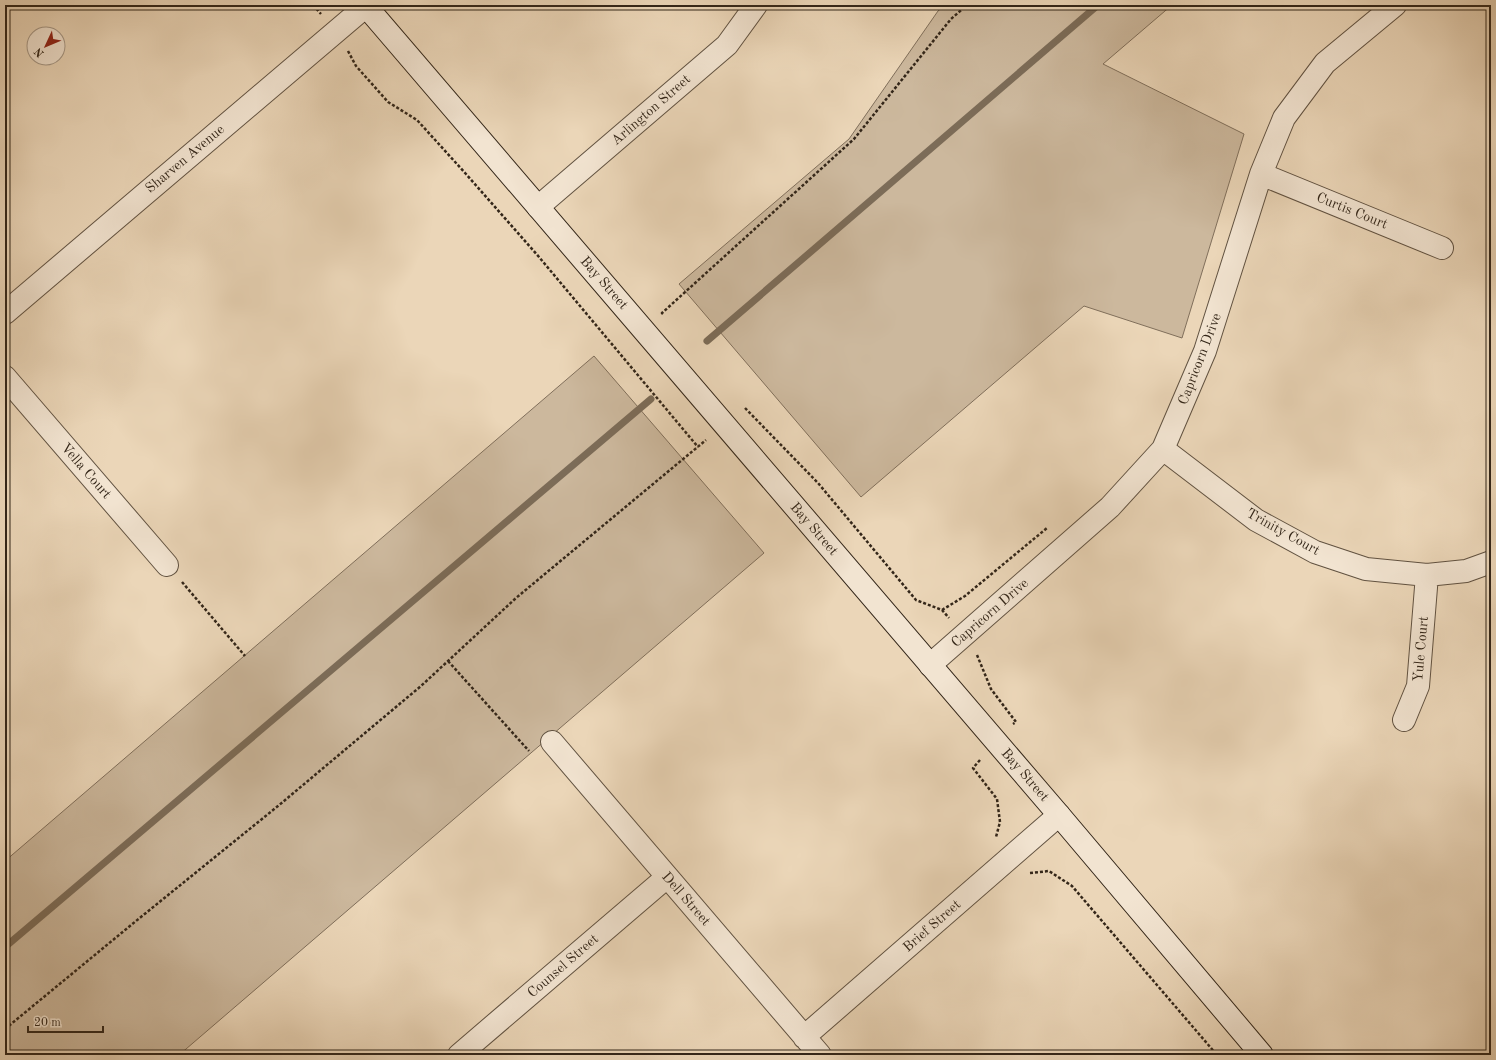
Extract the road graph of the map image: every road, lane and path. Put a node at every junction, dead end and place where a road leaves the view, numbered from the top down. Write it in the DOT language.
graph roads {
  1 [pos="313,5"];
  2 [pos="365,5"];
  3 [pos="756,5"];
  4 [pos="967,5"];
  5 [pos="1395,5"];
  6 [pos="336,30"];
  7 [pos="1261,174"];
  8 [pos="538,207"];
  9 [pos="1442,248"];
  10 [pos="5,313"];
  11 [pos="668,319"];
  12 [pos="5,377"];
  13 [pos="740,402"];
  14 [pos="725,425"];
  15 [pos="698,447"];
  16 [pos="1163,449"];
  17 [pos="1049,526"];
  18 [pos="1491,562"];
  19 [pos="167,565"];
  20 [pos="1427,575"];
  21 [pos="942,610"];
  22 [pos="245,656"];
  23 [pos="448,661"];
  24 [pos="930,665"];
  25 [pos="1404,720"];
  26 [pos="552,742"];
  27 [pos="1059,815"];
  28 [pos="667,877"];
  29 [pos="5,1029"];
  30 [pos="804,1037"];
  31 [pos="459,1055"];
  32 [pos="820,1055"];
  33 [pos="1262,1055"];
  1 -- 6 [label="path"];
  2 -- 6 [label="street, Sharven Avenue"];
  2 -- 8 [label="street, Bay Street"];
  3 -- 8 [label="street, Arlington Street"];
  4 -- 11 [label="path"];
  5 -- 7 [label="street, Capricorn Drive"];
  6 -- 10 [label="street, Sharven Avenue"];
  6 -- 15 [label="path"];
  7 -- 9 [label="street, Curtis Court"];
  7 -- 16 [label="street, Capricorn Drive"];
  8 -- 14 [label="street, Bay Street"];
  12 -- 19 [label="street, Vella Court"];
  13 -- 14 [label="path"];
  14 -- 15 [label="path"];
  14 -- 24 [label="street, Bay Street"];
  15 -- 23 [label="path"];
  16 -- 20 [label="street, Trinity Court"];
  16 -- 24 [label="street, Capricorn Drive"];
  17 -- 21 [label="path"];
  18 -- 20 [label="street, Trinity Court"];
  19 -- 22 [label="path"];
  20 -- 25 [label="street, Yule Court"];
  23 -- 26 [label="path"];
  23 -- 29 [label="path"];
  24 -- 27 [label="street, Bay Street"];
  26 -- 28 [label="street, Dell Street"];
  27 -- 30 [label="street, Brief Street"];
  27 -- 33 [label="street, Bay Street"];
  28 -- 30 [label="street, Dell Street"];
  28 -- 31 [label="street, Counsel Street"];
  30 -- 32 [label="street, Dell Street"];
}
